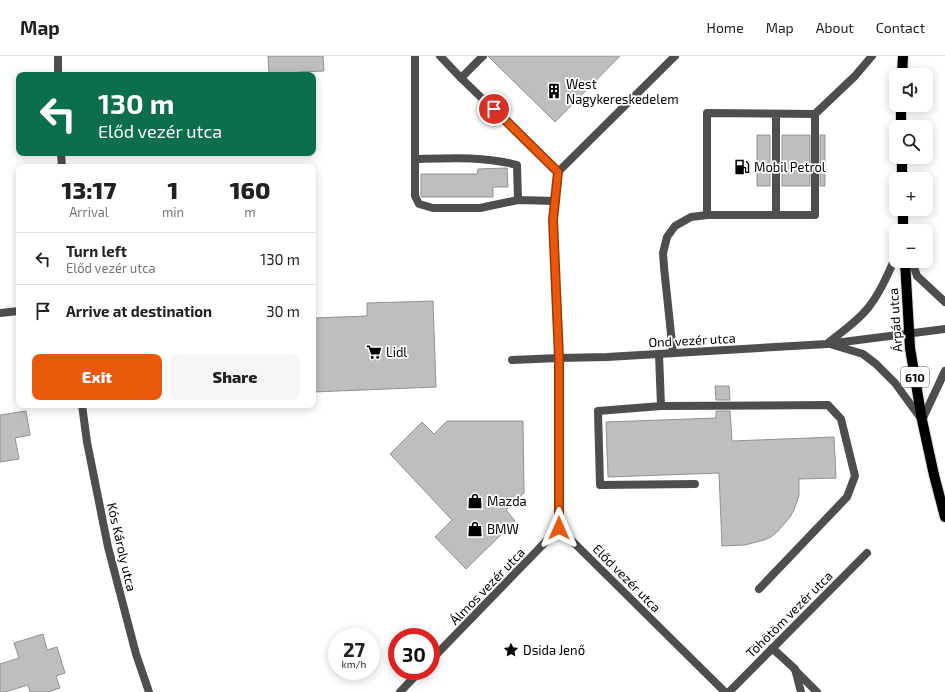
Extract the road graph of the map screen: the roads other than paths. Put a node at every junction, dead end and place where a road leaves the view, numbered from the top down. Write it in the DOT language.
graph roads {
  1 [pos="58,56"];
  2 [pos="414,56"];
  3 [pos="440,56"];
  4 [pos="483,56"];
  5 [pos="675,56"];
  6 [pos="872,56"];
  7 [pos="903,56"];
  8 [pos="902,68"];
  9 [pos="58,72"];
  10 [pos="461,78"];
  11 [pos="776,114"];
  12 [pos="815,114"];
  13 [pos="415,159"];
  14 [pos="558,172"];
  15 [pos="518,200"];
  16 [pos="556,201"];
  17 [pos="707,215"];
  18 [pos="776,215"];
  19 [pos="890,268"];
  20 [pos="905,268"];
  21 [pos="914,268"];
  22 [pos="945,302"];
  23 [pos="16,311"];
  24 [pos="0,313"];
  25 [pos="945,329"];
  26 [pos="909,333"];
  27 [pos="827,344"];
  28 [pos="673,353"];
  29 [pos="659,354"];
  30 [pos="559,358"];
  31 [pos="512,360"];
  32 [pos="945,371"];
  33 [pos="661,406"];
  34 [pos="82,408"];
  35 [pos="922,420"];
  36 [pos="695,484"];
  37 [pos="945,517"];
  38 [pos="559,528"];
  39 [pos="867,552"];
  40 [pos="759,589"];
  41 [pos="772,648"];
  42 [pos="440,651"];
  43 [pos="795,669"];
  44 [pos="411,680"];
  45 [pos="149,692"];
  46 [pos="400,692"];
  47 [pos="725,692"];
  48 [pos="729,692"];
  49 [pos="801,692"];
  50 [pos="817,692"];
  1 -- 9 [label="street"];
  2 -- 13 [label="street"];
  3 -- 10 [label="street"];
  4 -- 10 [label="street"];
  5 -- 14 [label="street"];
  6 -- 12 [label="street"];
  7 -- 8 [label="main road"];
  10 -- 14 [label="street"];
  11 -- 12 [label="street"];
  11 -- 17 [label="street"];
  11 -- 18 [label="street"];
  12 -- 18 [label="street"];
  13 -- 15 [label="street"];
  13 -- 15 [label="street"];
  14 -- 16 [label="street"];
  15 -- 16 [label="street"];
  16 -- 30 [label="street"];
  17 -- 18 [label="street"];
  17 -- 28 [label="street"];
  19 -- 27 [label="street"];
  20 -- 26 [label="main road, Árpád utca / 610"];
  21 -- 22 [label="street"];
  23 -- 24 [label="street"];
  25 -- 26 [label="street, Ond vezér utca"];
  26 -- 27 [label="street, Ond vezér utca"];
  26 -- 35 [label="main road, Árpád utca / 610"];
  27 -- 28 [label="street, Ond vezér utca"];
  27 -- 35 [label="street, Ond vezér utca"];
  28 -- 29 [label="street, Ond vezér utca"];
  29 -- 30 [label="street, Ond vezér utca"];
  29 -- 33 [label="street"];
  30 -- 31 [label="street, Ond vezér utca"];
  30 -- 38 [label="street"];
  32 -- 35 [label="street"];
  33 -- 36 [label="street"];
  33 -- 40 [label="street"];
  34 -- 45 [label="street, Kós Károly utca"];
  35 -- 37 [label="main road, Árpád utca / 610"];
  38 -- 42 [label="street, Álmos vezér utca"];
  38 -- 47 [label="street, Előd vezér utca"];
  39 -- 41 [label="street, Töhötöm vezér utca"];
  41 -- 43 [label="street"];
  41 -- 48 [label="street, Töhötöm vezér utca"];
  43 -- 49 [label="street"];
  43 -- 50 [label="street"];
  44 -- 46 [label="street"];
}
